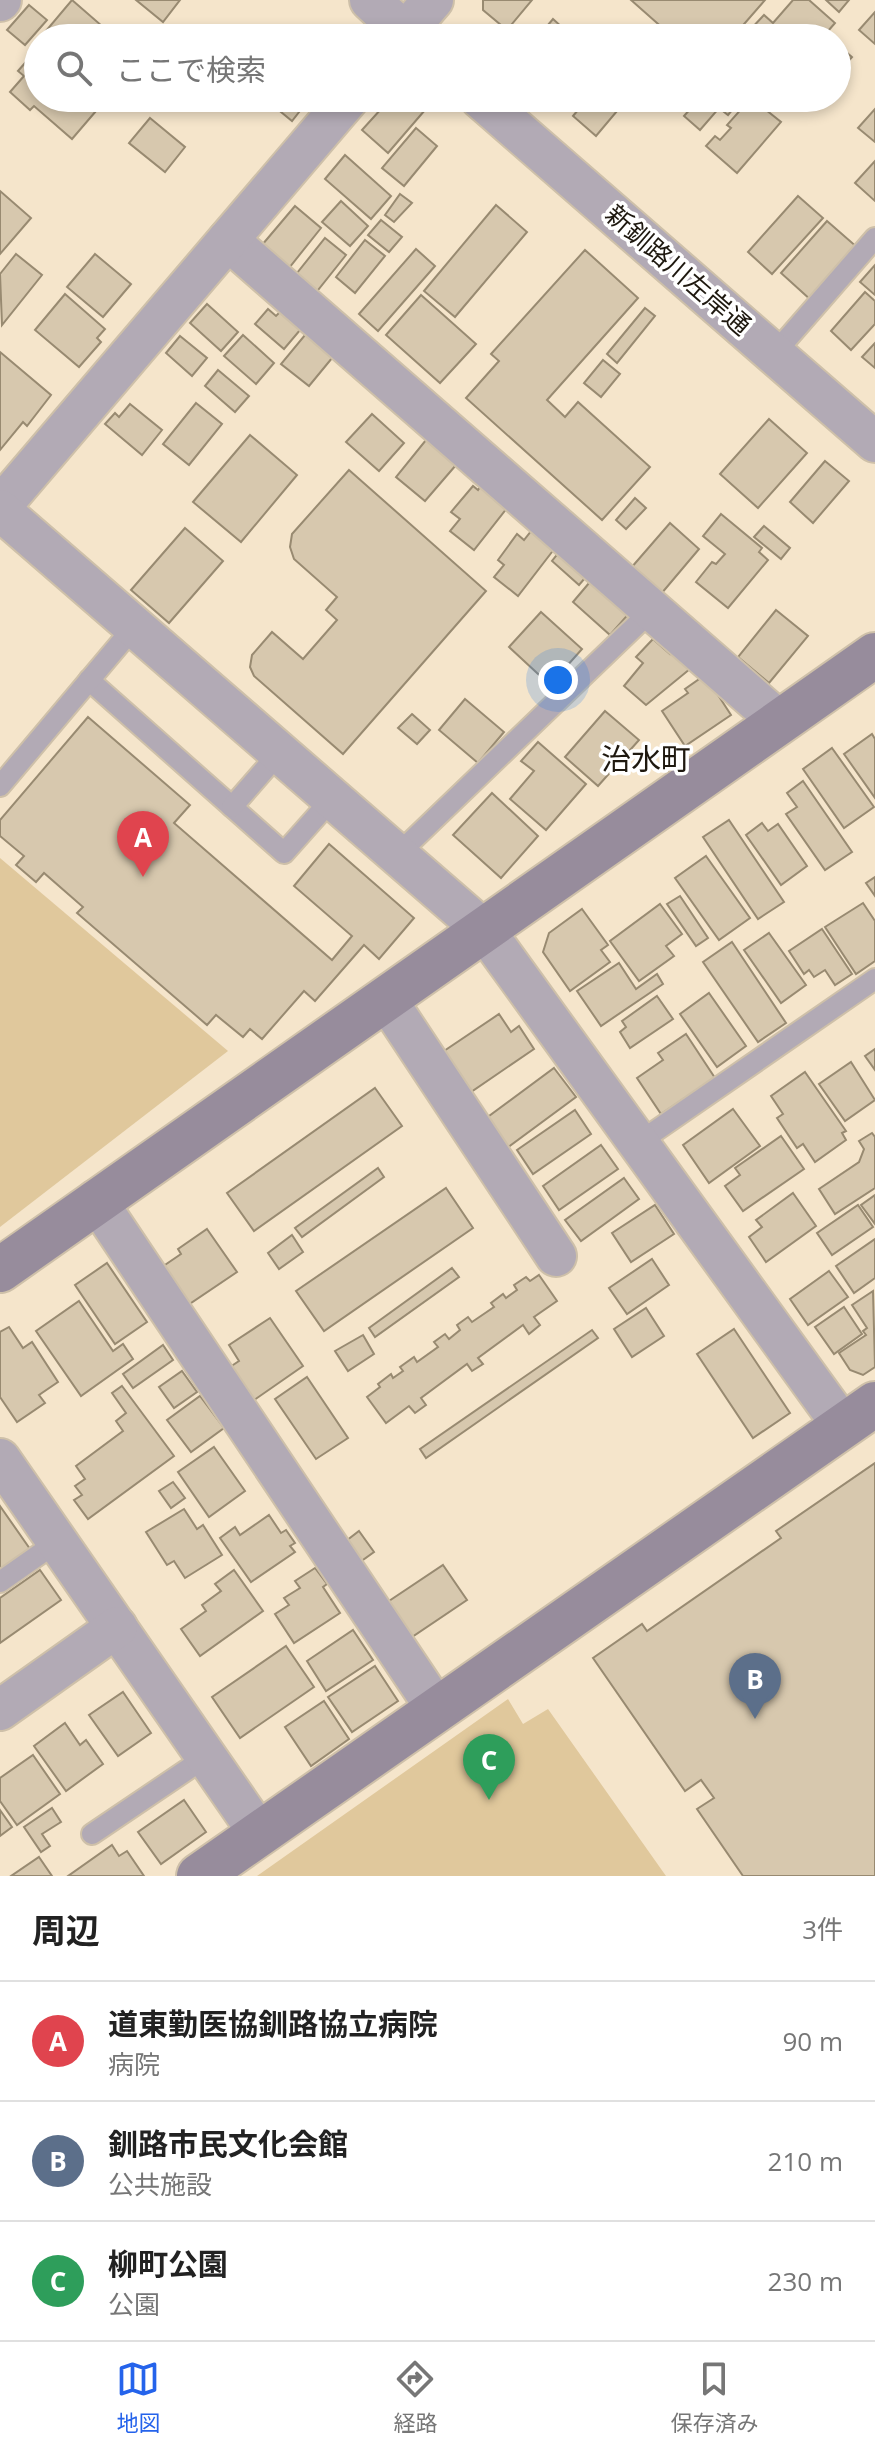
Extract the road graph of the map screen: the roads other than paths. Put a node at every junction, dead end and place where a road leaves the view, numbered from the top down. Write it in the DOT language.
graph roads {
  1 [pos="370,0"];
  2 [pos="433,0"];
  3 [pos="394,24"];
  4 [pos="415,24"];
  5 [pos="337,112"];
  6 [pos="496,112"];
  7 [pos="875,238"];
  8 [pos="228,240"];
  9 [pos="774,354"];
  10 [pos="875,442"];
  11 [pos="0,508"];
  12 [pos="652,610"];
  13 [pos="134,627"];
  14 [pos="875,655"];
  15 [pos="89,680"];
  16 [pos="779,721"];
  17 [pos="279,753"];
  18 [pos="0,786"];
  19 [pos="332,799"];
  20 [pos="232,807"];
  21 [pos="397,855"];
  22 [pos="485,931"];
  23 [pos="875,979"];
  24 [pos="386,999"];
  25 [pos="638,1143"];
  26 [pos="96,1200"];
  27 [pos="556,1256"];
  28 [pos="0,1270"];
  29 [pos="859,1415"];
  30 [pos="0,1459"];
  31 [pos="57,1542"];
  32 [pos="0,1582"];
  33 [pos="117,1627"];
  34 [pos="0,1710"];
  35 [pos="438,1711"];
  36 [pos="206,1757"];
  37 [pos="259,1833"];
  38 [pos="92,1834"];
  39 [pos="199,1876"];
  1 -- 3 [label="street"];
  2 -- 4 [label="street"];
  5 -- 8 [label="street"];
  6 -- 9 [label="street, 新釧路川左岸通"];
  7 -- 9 [label="lane"];
  8 -- 11 [label="street"];
  8 -- 12 [label="street"];
  9 -- 10 [label="street, 新釧路川左岸通"];
  11 -- 13 [label="street"];
  12 -- 16 [label="street"];
  12 -- 21 [label="lane"];
  13 -- 15 [label="lane"];
  13 -- 17 [label="street"];
  14 -- 16 [label="street"];
  15 -- 18 [label="lane"];
  15 -- 20 [label="lane"];
  16 -- 22 [label="street"];
  17 -- 19 [label="street"];
  17 -- 20 [label="lane"];
  19 -- 20 [label="lane"];
  19 -- 21 [label="street"];
  21 -- 22 [label="street"];
  22 -- 24 [label="street"];
  22 -- 25 [label="street"];
  23 -- 25 [label="lane"];
  24 -- 26 [label="street"];
  24 -- 27 [label="street"];
  25 -- 29 [label="street"];
  26 -- 28 [label="street"];
  26 -- 35 [label="street"];
  29 -- 35 [label="street"];
  30 -- 31 [label="street"];
  31 -- 32 [label="lane"];
  31 -- 33 [label="street"];
  33 -- 34 [label="street"];
  33 -- 36 [label="street"];
  35 -- 37 [label="street"];
  36 -- 37 [label="street"];
  36 -- 38 [label="lane"];
  37 -- 39 [label="street"];
}
